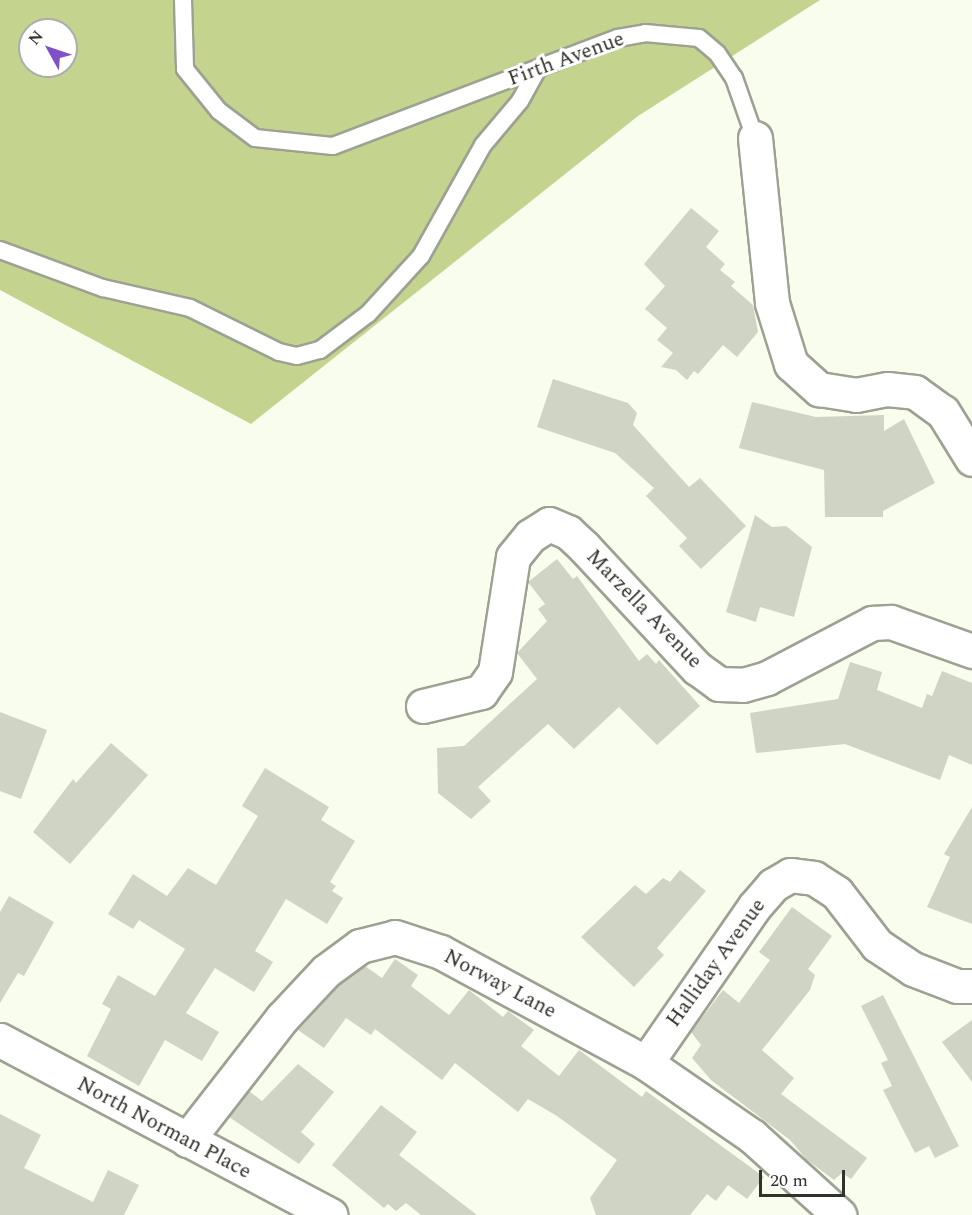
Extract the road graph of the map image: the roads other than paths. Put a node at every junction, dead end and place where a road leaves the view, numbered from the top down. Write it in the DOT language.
graph roads {
  1 [pos="183,0"];
  2 [pos="538,69"];
  3 [pos="755,138"];
  4 [pos="0,250"];
  5 [pos="972,459"];
  6 [pos="972,651"];
  7 [pos="423,706"];
  8 [pos="972,986"];
  9 [pos="0,1040"];
  10 [pos="646,1063"];
  11 [pos="187,1140"];
  12 [pos="330,1215"];
  13 [pos="839,1215"];
  1 -- 2 [label="lane, Firth Avenue"];
  2 -- 3 [label="lane, Firth Avenue"];
  2 -- 4 [label="lane"];
  3 -- 5 [label="street, Firth Avenue"];
  6 -- 7 [label="street, Marzella Avenue"];
  8 -- 10 [label="street, Halliday Avenue"];
  9 -- 11 [label="street, North Norman Place"];
  10 -- 11 [label="street, Norway Lane"];
  10 -- 13 [label="street, Norway Lane"];
  11 -- 12 [label="street, North Norman Place"];
}
